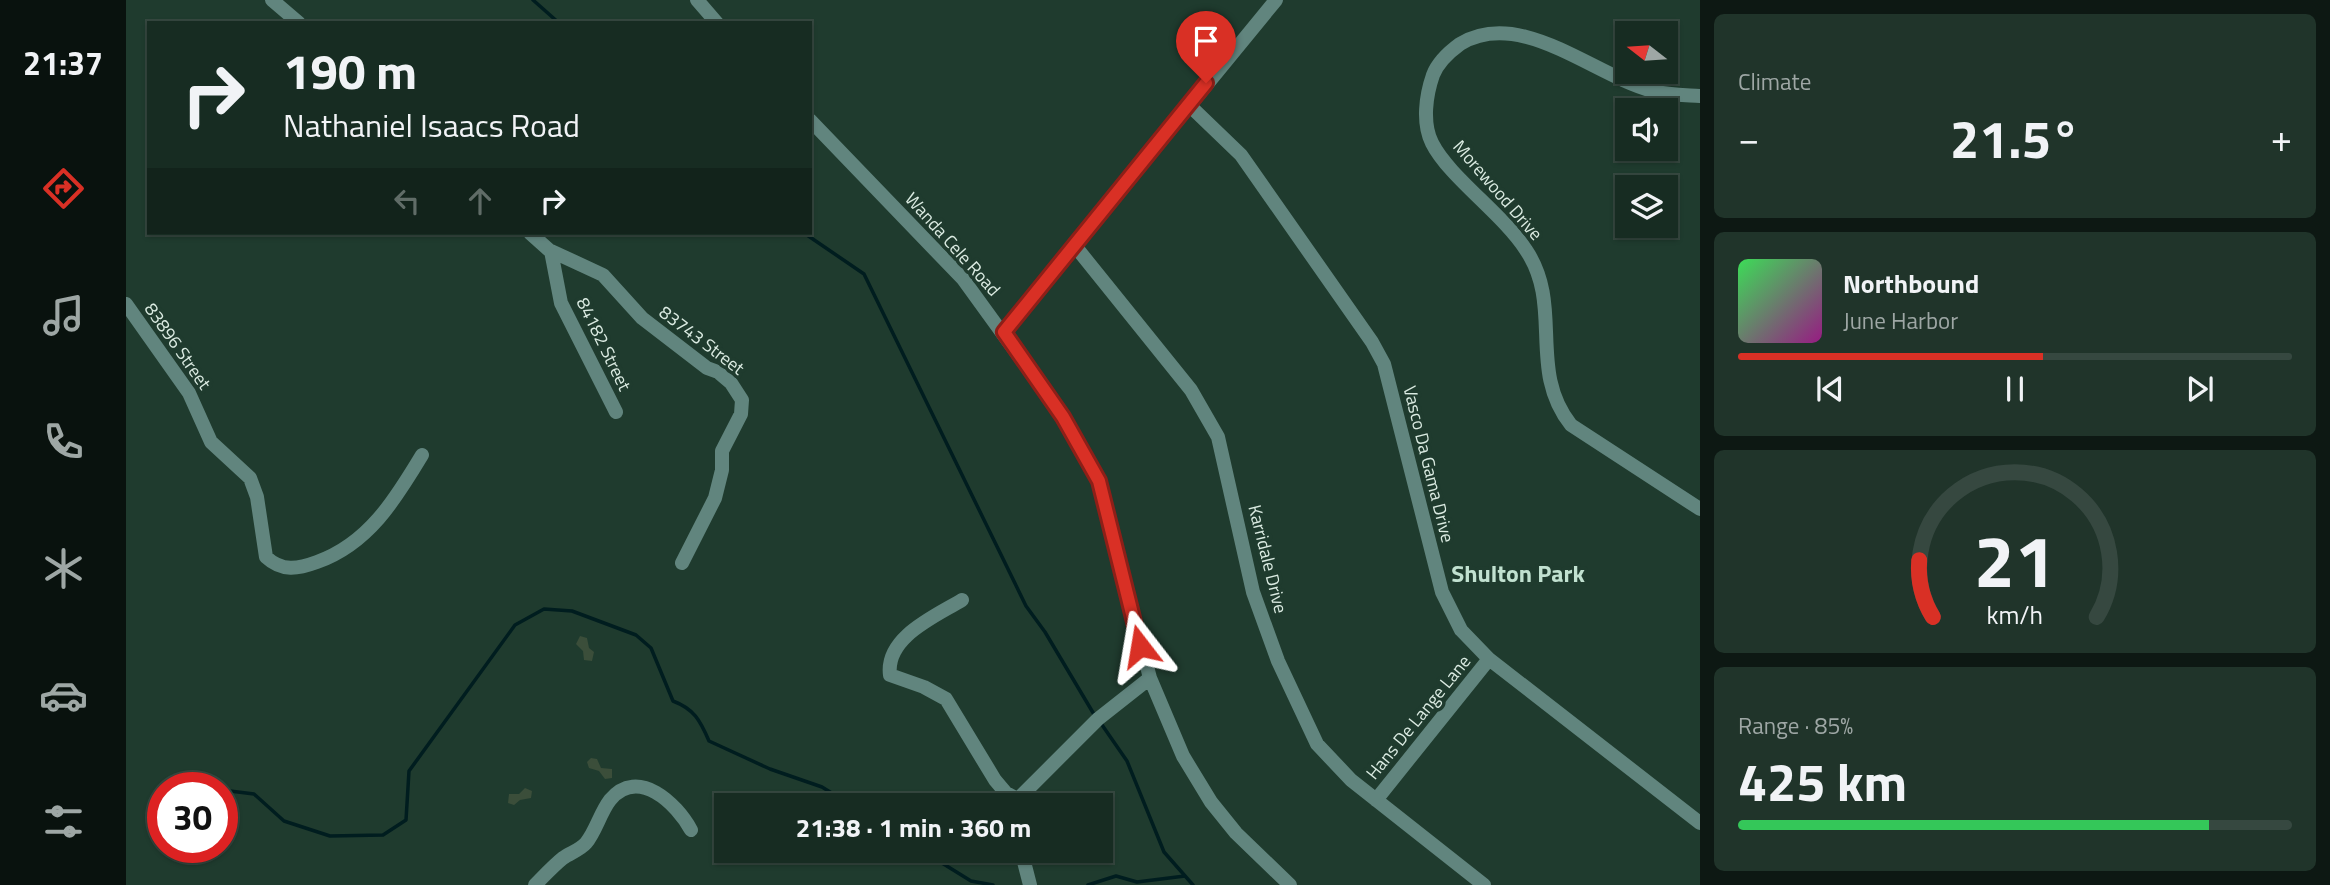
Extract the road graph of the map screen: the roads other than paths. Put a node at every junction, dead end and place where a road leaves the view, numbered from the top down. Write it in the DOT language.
graph roads {
  1 [pos="272,0"];
  2 [pos="697,0"];
  3 [pos="1276,0"];
  4 [pos="297,21"];
  5 [pos="715,21"];
  6 [pos="1700,96"];
  7 [pos="1188,104"];
  8 [pos="812,122"];
  9 [pos="532,235"];
  10 [pos="1075,246"];
  11 [pos="551,251"];
  12 [pos="126,304"];
  13 [pos="1004,332"];
  14 [pos="616,412"];
  15 [pos="422,455"];
  16 [pos="1700,509"];
  17 [pos="682,563"];
  18 [pos="962,600"];
  19 [pos="1489,659"];
  20 [pos="1150,678"];
  21 [pos="1006,793"];
  22 [pos="1028,793"];
  23 [pos="1376,800"];
  24 [pos="1700,823"];
  25 [pos="691,831"];
  26 [pos="1024,863"];
  27 [pos="535,885"];
  28 [pos="1030,885"];
  29 [pos="1290,885"];
  30 [pos="1484,885"];
  1 -- 4 [label="street"];
  2 -- 5 [label="street"];
  3 -- 7 [label="street"];
  6 -- 16 [label="street, Morewood Drive"];
  7 -- 10 [label="street"];
  7 -- 19 [label="street, Vasco Da Gama Drive"];
  8 -- 13 [label="street, Wanda Cele Road"];
  9 -- 11 [label="street, 83743 Street"];
  10 -- 13 [label="street"];
  10 -- 23 [label="street, Karridale Drive"];
  11 -- 14 [label="street, 84182 Street"];
  11 -- 17 [label="street, 83743 Street"];
  12 -- 15 [label="street, 83896 Street"];
  13 -- 20 [label="street, Wanda Cele Road"];
  18 -- 21 [label="street"];
  19 -- 23 [label="street, Hans De Lange Lane"];
  19 -- 24 [label="street, Vasco Da Gama Drive"];
  20 -- 22 [label="street"];
  20 -- 29 [label="street, Wanda Cele Road"];
  23 -- 30 [label="street, Karridale Drive"];
  25 -- 27 [label="street"];
  26 -- 28 [label="street"];
}
